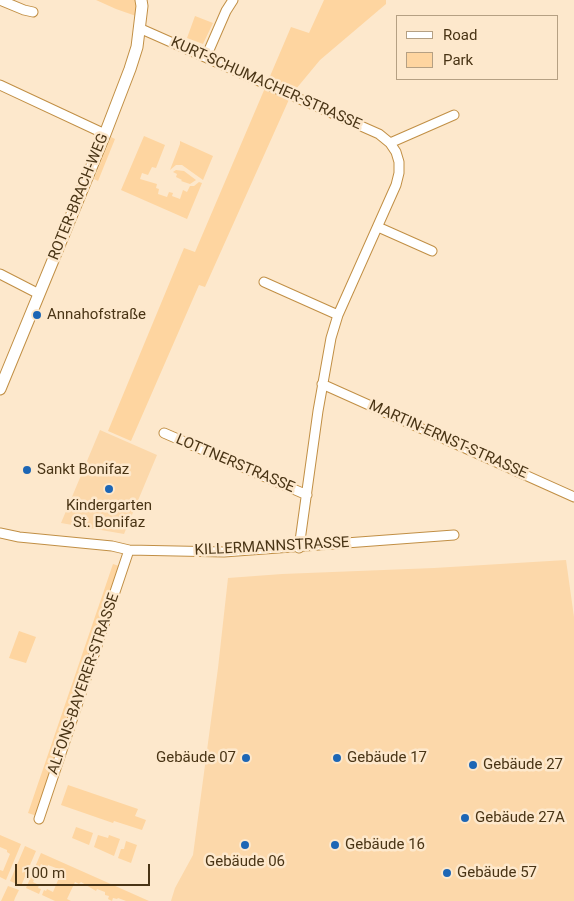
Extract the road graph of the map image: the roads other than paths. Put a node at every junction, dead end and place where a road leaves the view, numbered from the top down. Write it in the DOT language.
graph roads {
  1 [pos="0,0"];
  2 [pos="142,0"];
  3 [pos="233,0"];
  4 [pos="33,12"];
  5 [pos="140,28"];
  6 [pos="206,58"];
  7 [pos="0,85"];
  8 [pos="454,115"];
  9 [pos="105,134"];
  10 [pos="390,143"];
  11 [pos="378,227"];
  12 [pos="432,251"];
  13 [pos="0,274"];
  14 [pos="264,282"];
  15 [pos="39,294"];
  16 [pos="338,315"];
  17 [pos="4,366"];
  18 [pos="322,384"];
  19 [pos="0,389"];
  20 [pos="164,433"];
  21 [pos="307,495"];
  22 [pos="574,497"];
  23 [pos="0,533"];
  24 [pos="454,536"];
  25 [pos="299,548"];
  26 [pos="129,550"];
  27 [pos="39,819"];
  1 -- 4 [label="street"];
  2 -- 5 [label="street, ROTER-BRACH-WEG"];
  3 -- 6 [label="street"];
  5 -- 6 [label="street, KURT-SCHUMACHER-STRASSE"];
  5 -- 9 [label="street, ROTER-BRACH-WEG"];
  6 -- 10 [label="street, KURT-SCHUMACHER-STRASSE"];
  7 -- 9 [label="street"];
  8 -- 10 [label="street"];
  9 -- 15 [label="street, ROTER-BRACH-WEG"];
  10 -- 11 [label="street"];
  11 -- 12 [label="street"];
  11 -- 16 [label="street"];
  13 -- 15 [label="street"];
  14 -- 16 [label="street"];
  15 -- 17 [label="street, ROTER-BRACH-WEG"];
  16 -- 18 [label="street"];
  17 -- 19 [label="street, ROTER-BRACH-WEG"];
  18 -- 21 [label="street"];
  18 -- 22 [label="street, MARTIN-ERNST-STRASSE"];
  20 -- 21 [label="street, LOTTNERSTRASSE"];
  21 -- 25 [label="street"];
  23 -- 26 [label="street, KILLERMANNSTRASSE"];
  24 -- 25 [label="street, KILLERMANNSTRASSE"];
  25 -- 26 [label="street, KILLERMANNSTRASSE"];
  26 -- 27 [label="street, ALFONS-BAYERER-STRASSE"];
}
